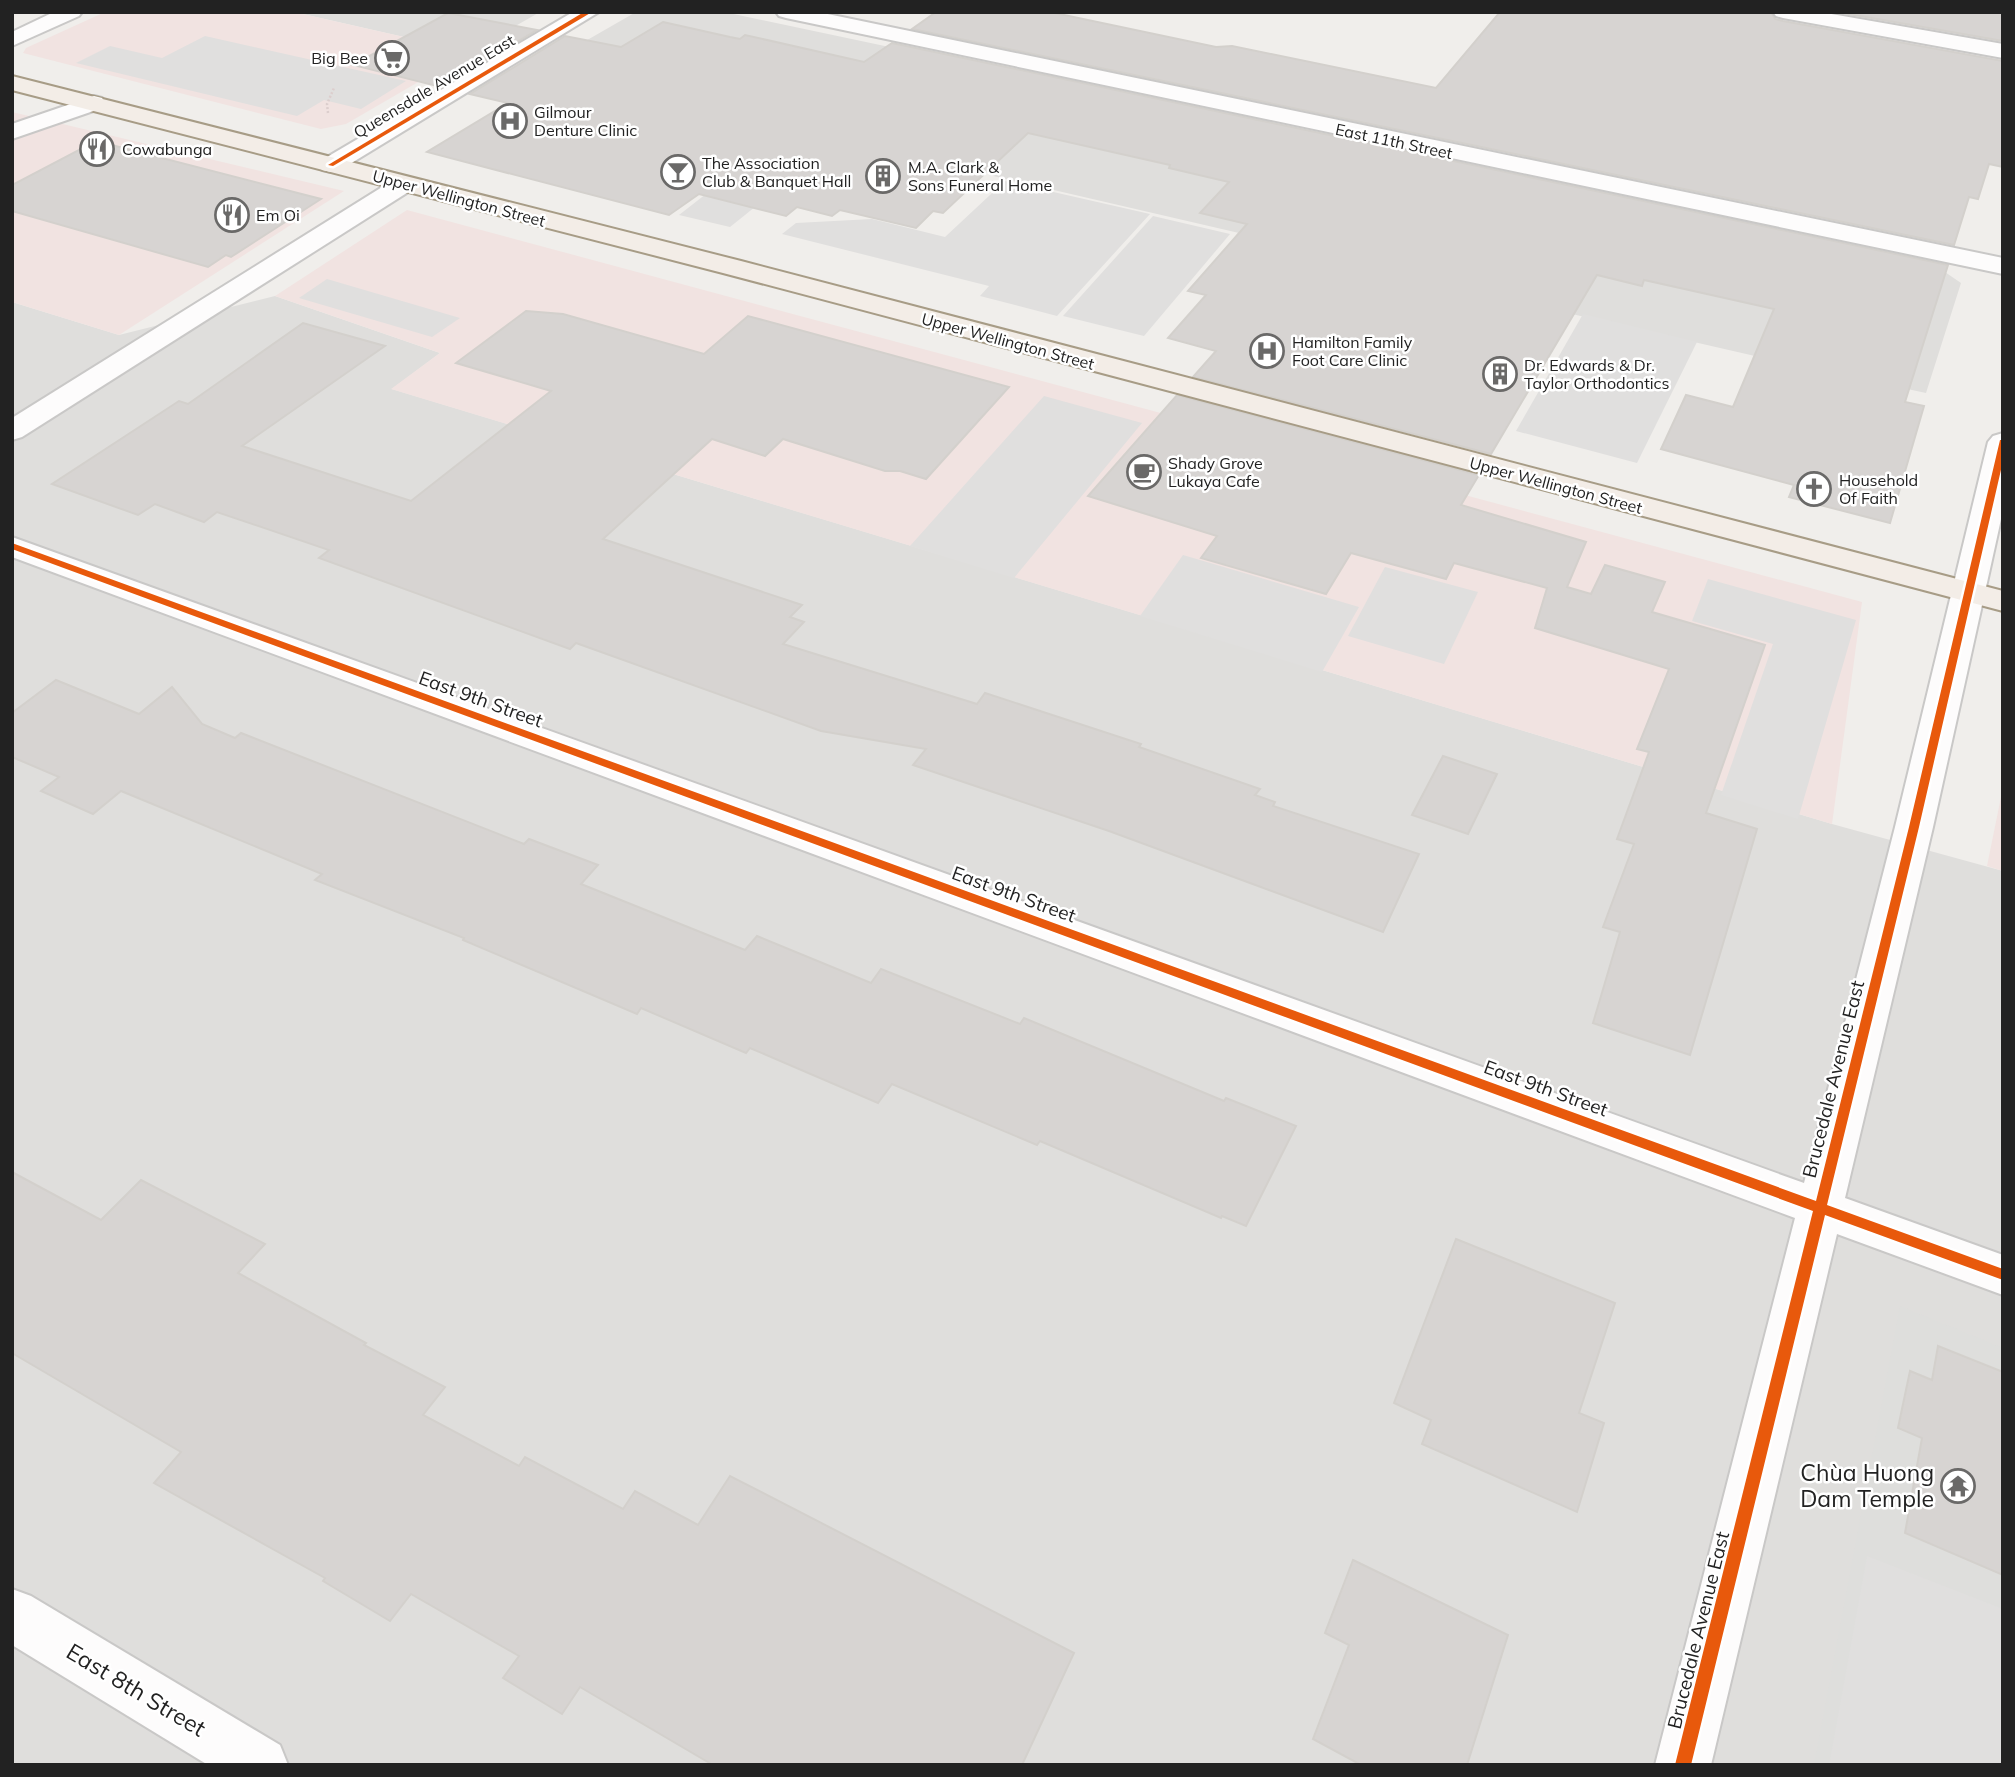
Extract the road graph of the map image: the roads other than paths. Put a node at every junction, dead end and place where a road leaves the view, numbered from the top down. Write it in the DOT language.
graph roads {
  1 [pos="72,12"];
  2 [pos="589,12"];
  3 [pos="786,12"];
  4 [pos="1783,12"];
  5 [pos="12,40"];
  6 [pos="2003,51"];
  7 [pos="12,83"];
  8 [pos="94,103"];
  9 [pos="12,132"];
  10 [pos="331,165"];
  11 [pos="404,184"];
  12 [pos="2003,266"];
  13 [pos="12,431"];
  14 [pos="2003,443"];
  15 [pos="12,546"];
  16 [pos="1984,597"];
  17 [pos="1819,1207"];
  18 [pos="2003,1275"];
  19 [pos="12,1615"];
  20 [pos="260,1765"];
  21 [pos="1683,1765"];
  1 -- 5 [label="street"];
  2 -- 10 [label="street, Queensdale Avenue East"];
  3 -- 12 [label="street, East 11th Street"];
  4 -- 6 [label="street"];
  7 -- 8 [label="main road, Upper Wellington Street"];
  8 -- 9 [label="street"];
  8 -- 10 [label="main road, Upper Wellington Street"];
  10 -- 11 [label="main road, Upper Wellington Street"];
  11 -- 13 [label="street"];
  11 -- 16 [label="main road, Upper Wellington Street"];
  14 -- 16 [label="street, Brucedale Avenue East"];
  15 -- 17 [label="street, East 9th Street"];
  16 -- 17 [label="street, Brucedale Avenue East"];
  17 -- 18 [label="street, East 9th Street"];
  17 -- 21 [label="street, Brucedale Avenue East"];
  19 -- 20 [label="street, East 8th Street"];
}
